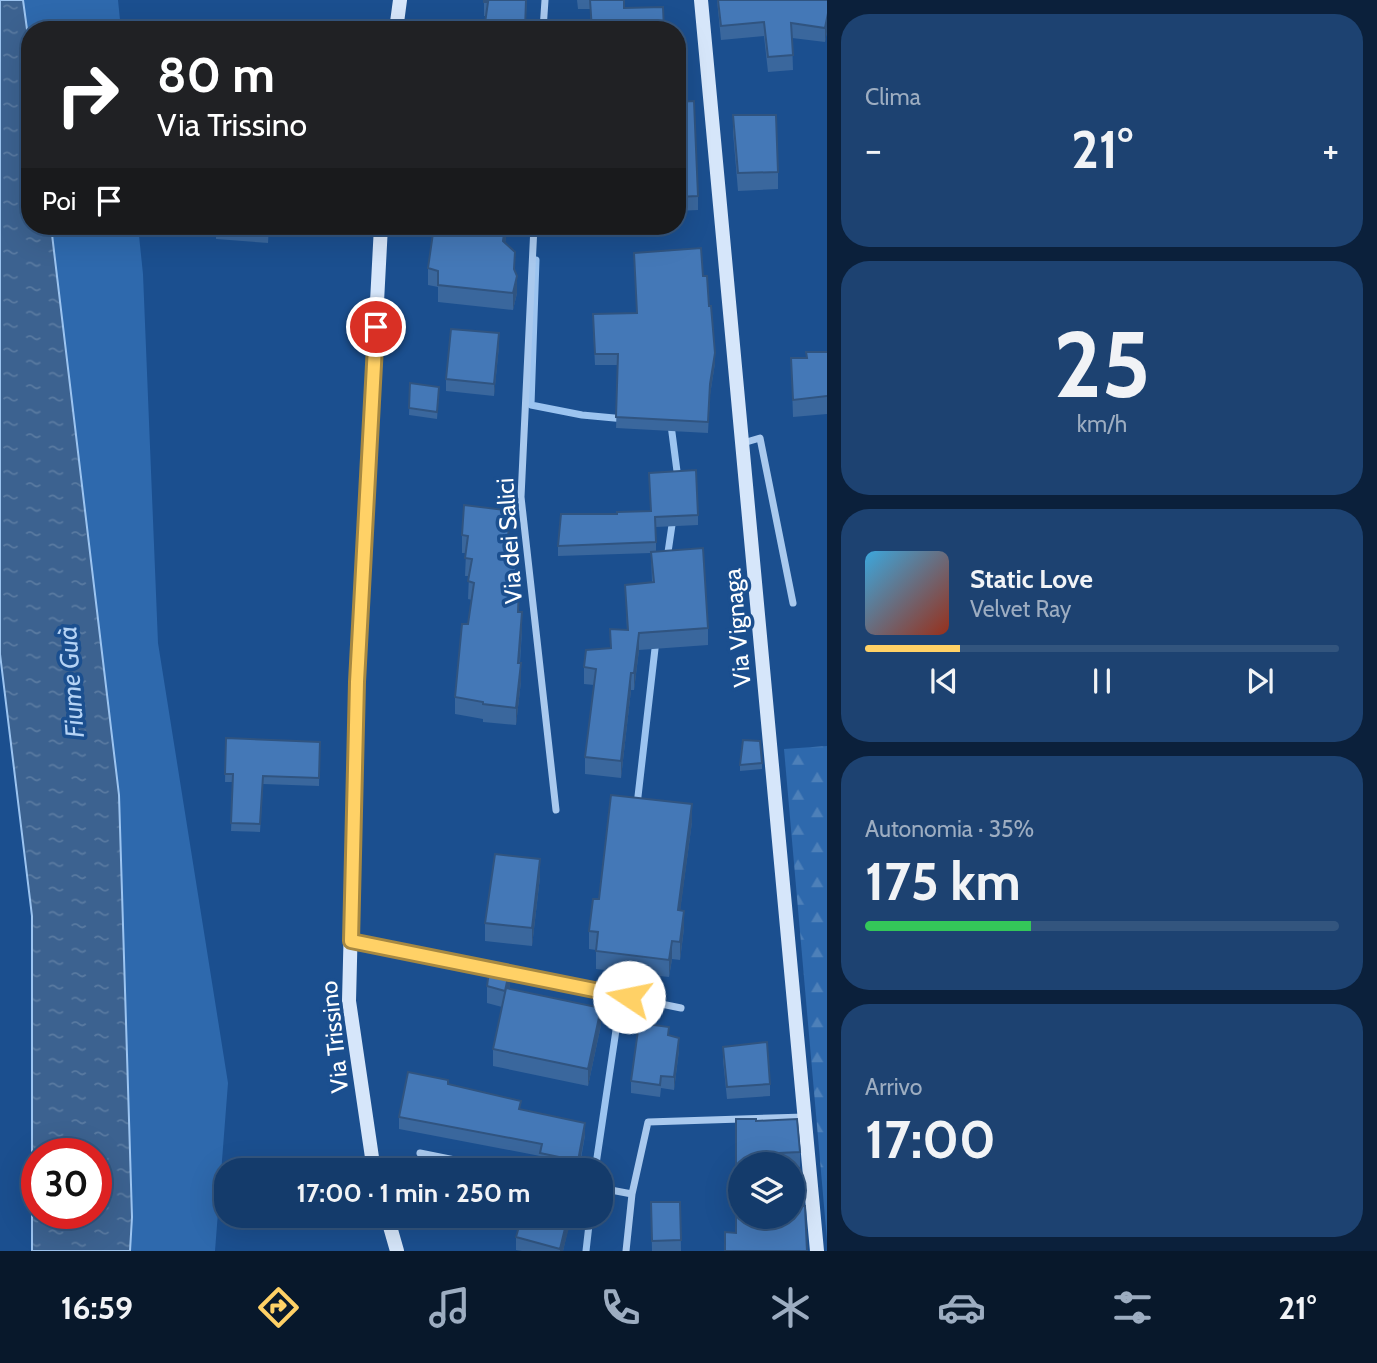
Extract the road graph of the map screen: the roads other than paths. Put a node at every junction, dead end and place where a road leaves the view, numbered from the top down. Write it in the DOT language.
graph roads {
  1 [pos="400,0"];
  2 [pos="545,0"];
  3 [pos="701,0"];
  4 [pos="397,21"];
  5 [pos="544,21"];
  6 [pos="381,235"];
  7 [pos="534,235"];
  8 [pos="743,443"];
  9 [pos="793,603"];
  10 [pos="556,810"];
  11 [pos="351,941"];
  12 [pos="681,1008"];
  13 [pos="805,1117"];
  14 [pos="420,1153"];
  15 [pos="372,1158"];
  16 [pos="445,1158"];
  17 [pos="613,1191"];
  18 [pos="632,1195"];
  19 [pos="390,1228"];
  20 [pos="397,1251"];
  21 [pos="626,1251"];
  22 [pos="817,1251"];
  1 -- 4 [label="street"];
  2 -- 5 [label="street"];
  3 -- 8 [label="street, Via Vignaga"];
  6 -- 11 [label="street, Via Trissino"];
  7 -- 10 [label="street, Via dei Salici"];
  8 -- 9 [label="street"];
  8 -- 13 [label="street, Via Vignaga"];
  11 -- 12 [label="street"];
  11 -- 15 [label="street, Via Trissino"];
  13 -- 18 [label="street"];
  13 -- 22 [label="street, Via Vignaga"];
  14 -- 16 [label="street"];
  17 -- 18 [label="street"];
  18 -- 21 [label="street"];
  19 -- 20 [label="street"];
}
